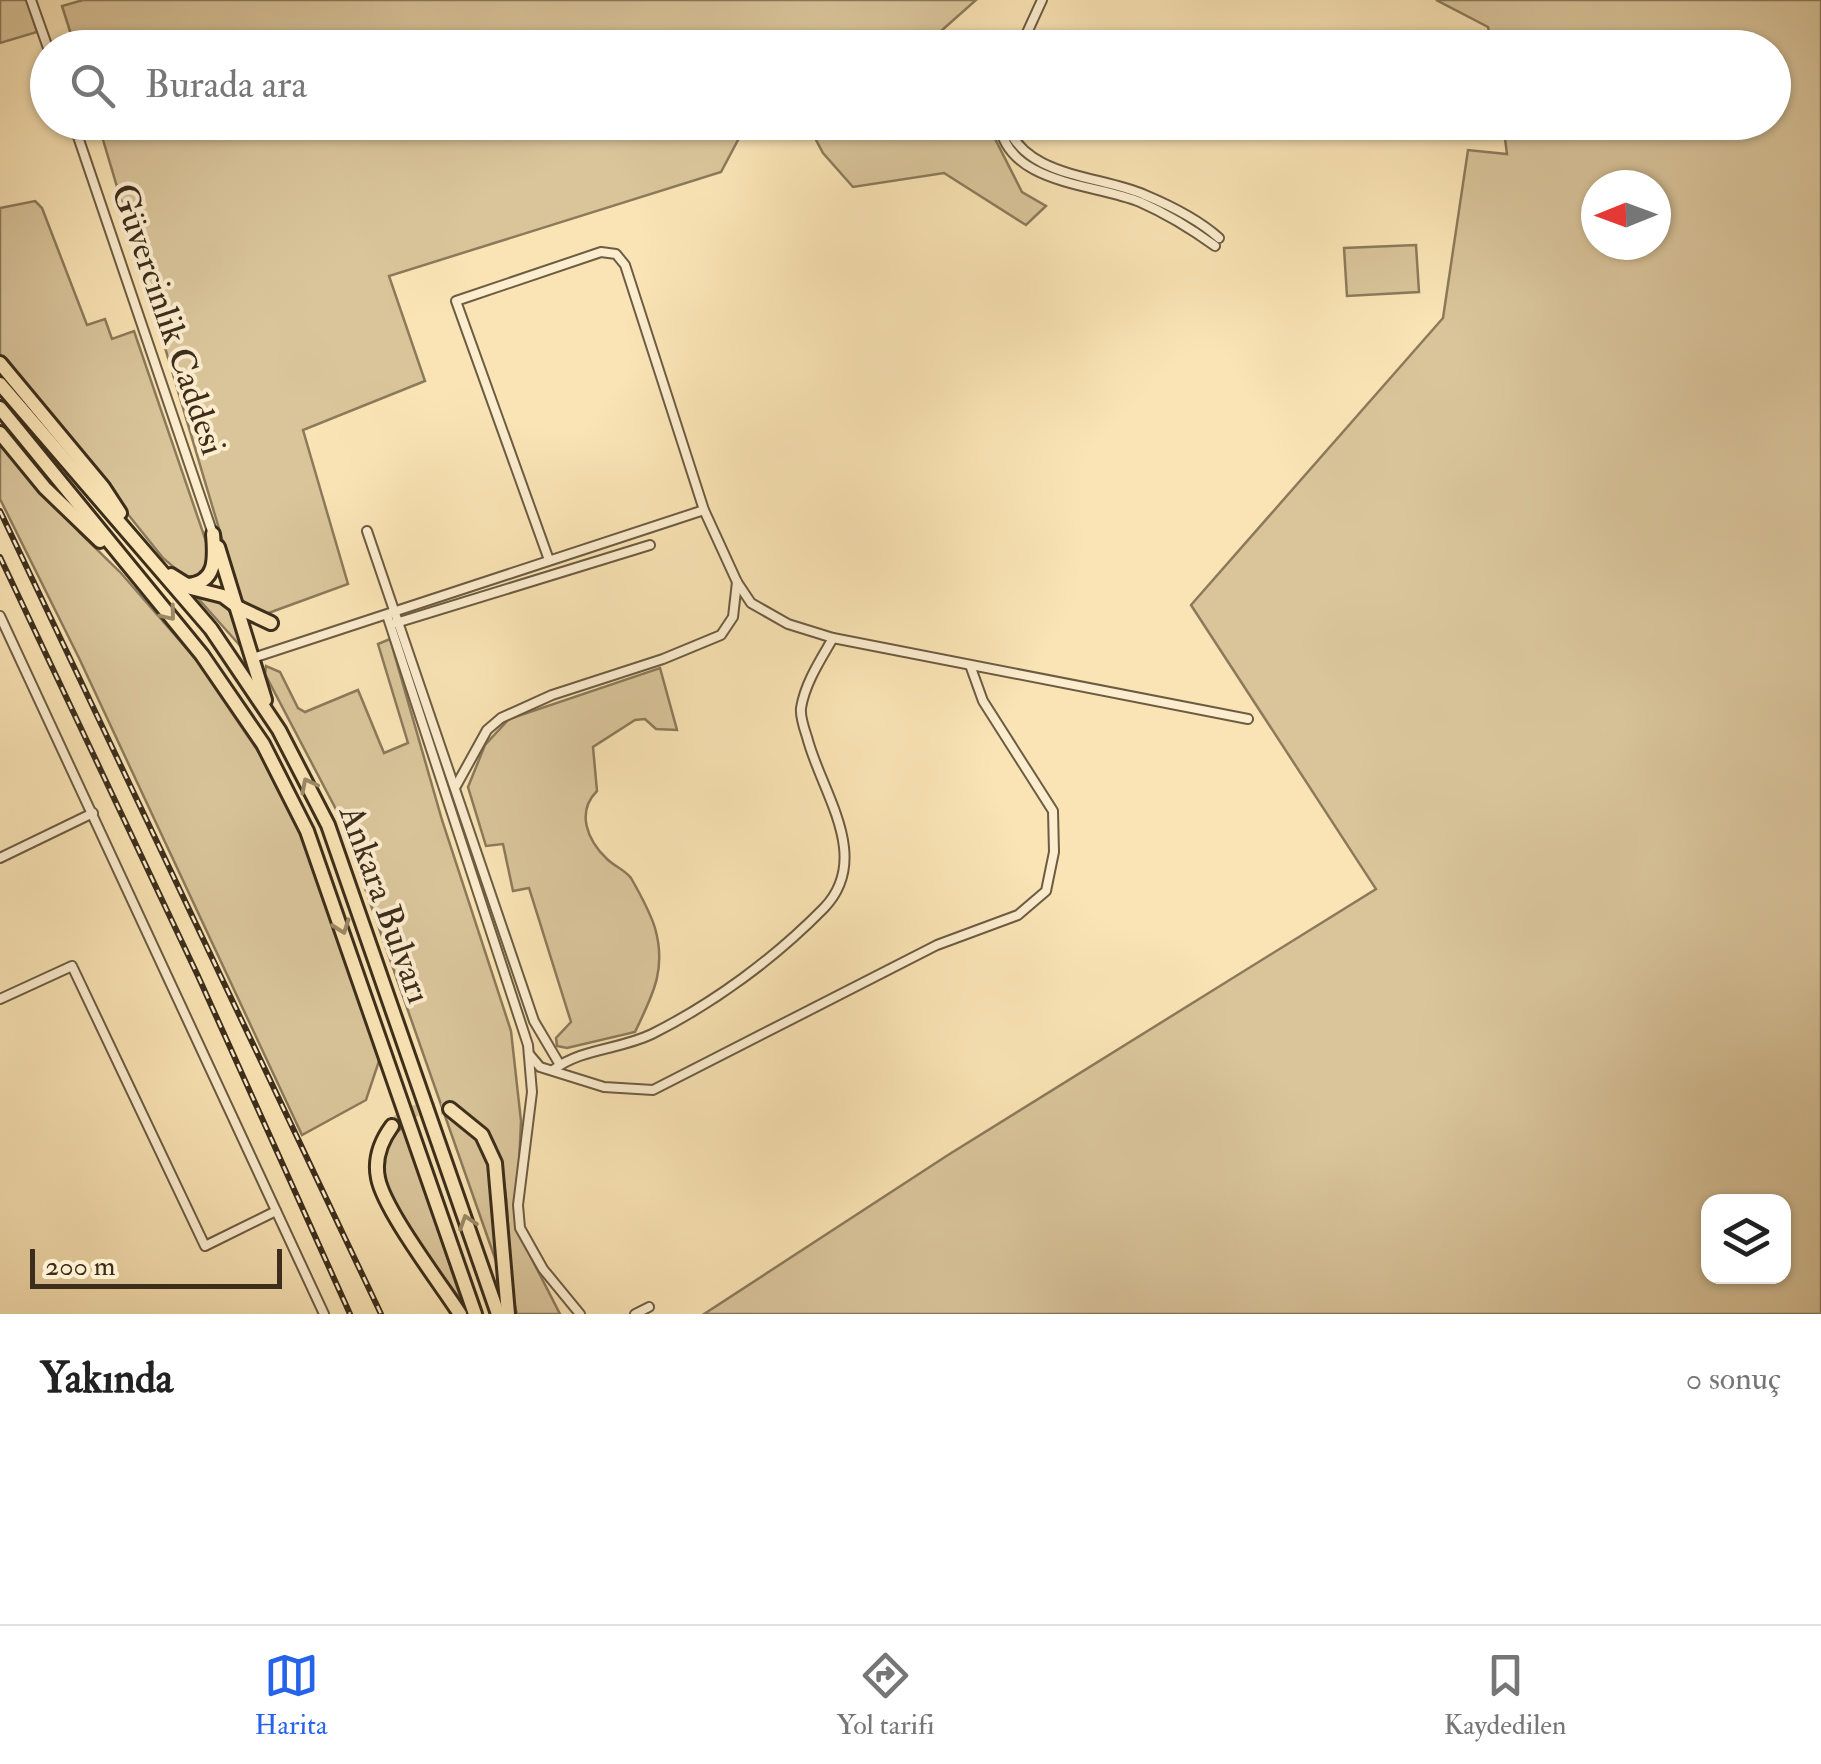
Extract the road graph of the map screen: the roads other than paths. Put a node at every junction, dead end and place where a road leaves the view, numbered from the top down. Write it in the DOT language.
graph roads {
  1 [pos="31,0"];
  2 [pos="1042,0"];
  3 [pos="42,30"];
  4 [pos="1028,30"];
  5 [pos="79,140"];
  6 [pos="1006,140"];
  7 [pos="1217,242"];
  8 [pos="0,363"];
  9 [pos="0,384"];
  10 [pos="0,408"];
  11 [pos="0,433"];
  12 [pos="704,510"];
  13 [pos="368,531"];
  14 [pos="213,534"];
  15 [pos="650,546"];
  16 [pos="146,552"];
  17 [pos="549,560"];
  18 [pos="140,578"];
  19 [pos="176,580"];
  20 [pos="737,582"];
  21 [pos="239,608"];
  22 [pos="392,613"];
  23 [pos="0,616"];
  24 [pos="271,623"];
  25 [pos="395,623"];
  26 [pos="832,638"];
  27 [pos="254,658"];
  28 [pos="970,665"];
  29 [pos="269,712"];
  30 [pos="1248,719"];
  31 [pos="456,786"];
  32 [pos="93,814"];
  33 [pos="0,858"];
  34 [pos="0,999"];
  35 [pos="529,1054"];
  36 [pos="556,1068"];
  37 [pos="450,1110"];
  38 [pos="392,1126"];
  39 [pos="276,1210"];
  40 [pos="648,1307"];
  41 [pos="324,1314"];
  42 [pos="460,1314"];
  43 [pos="475,1314"];
  44 [pos="498,1314"];
  45 [pos="508,1314"];
  46 [pos="580,1314"];
  47 [pos="635,1314"];
  1 -- 3 [label="street"];
  2 -- 4 [label="street"];
  5 -- 14 [label="street, Güvercinlik Caddesi"];
  6 -- 7 [label="street"];
  8 -- 16 [label="main road, Ankara Bulvarı"];
  9 -- 16 [label="main road, Ankara Bulvarı"];
  10 -- 18 [label="main road, Ankara Bulvarı"];
  11 -- 18 [label="main road, Ankara Bulvarı"];
  12 -- 17 [label="street"];
  12 -- 17 [label="street"];
  12 -- 20 [label="street"];
  13 -- 22 [label="street"];
  14 -- 19 [label="main road"];
  14 -- 21 [label="main road"];
  15 -- 25 [label="street"];
  16 -- 19 [label="main road"];
  16 -- 29 [label="main road, Ankara Bulvarı"];
  17 -- 22 [label="street"];
  18 -- 43 [label="main road, Ankara Bulvarı, one-way"];
  19 -- 21 [label="main road"];
  20 -- 26 [label="street"];
  20 -- 31 [label="street"];
  21 -- 24 [label="main road"];
  21 -- 27 [label="main road"];
  22 -- 25 [label="street"];
  22 -- 27 [label="street"];
  23 -- 32 [label="street"];
  25 -- 31 [label="street"];
  25 -- 35 [label="street"];
  26 -- 28 [label="street"];
  26 -- 36 [label="street"];
  27 -- 29 [label="main road"];
  28 -- 30 [label="street"];
  28 -- 36 [label="street"];
  44 -- 29 [label="main road, Ankara Bulvarı, one-way"];
  31 -- 36 [label="street"];
  32 -- 33 [label="street"];
  32 -- 39 [label="street"];
  34 -- 39 [label="street"];
  35 -- 36 [label="street"];
  35 -- 46 [label="street"];
  37 -- 45 [label="main road"];
  38 -- 42 [label="main road"];
  39 -- 41 [label="street"];
  40 -- 47 [label="street"];
}
